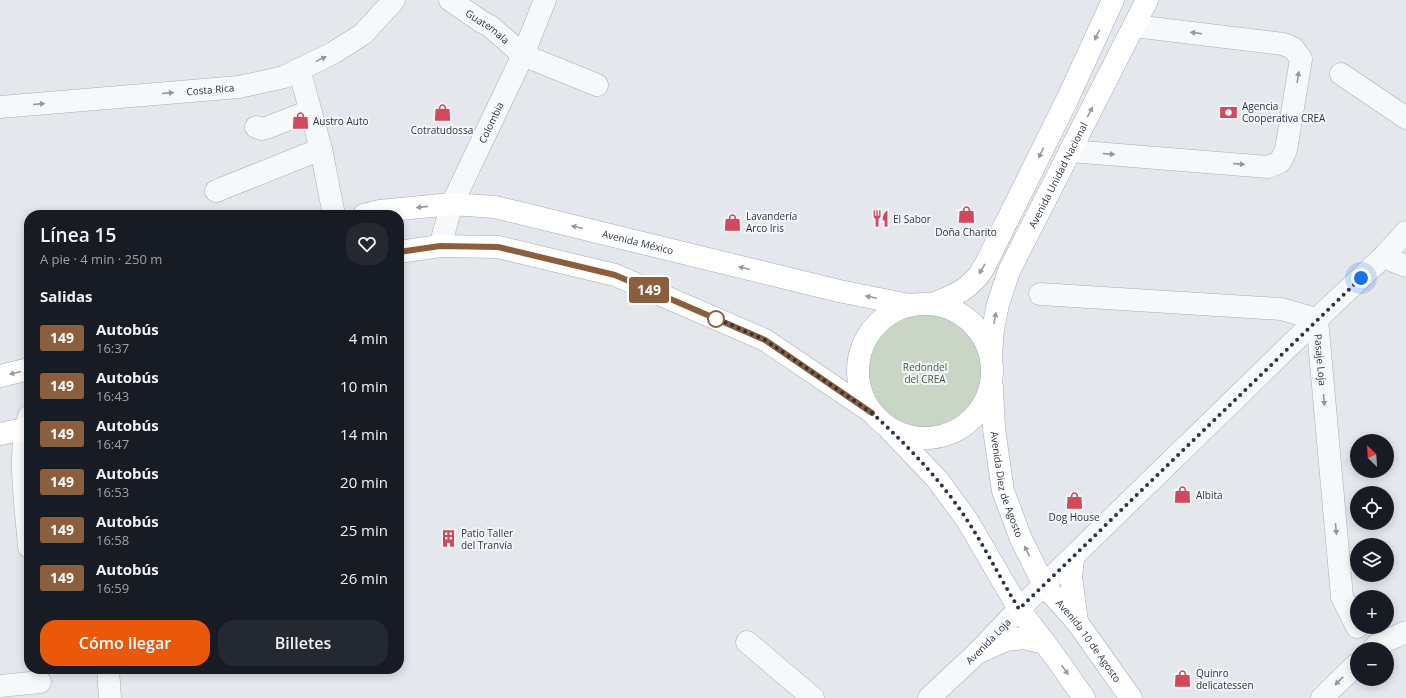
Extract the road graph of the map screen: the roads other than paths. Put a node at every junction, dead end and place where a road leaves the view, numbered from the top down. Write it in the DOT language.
graph roads {
  1 [pos="394,0"];
  2 [pos="450,0"];
  3 [pos="545,0"];
  4 [pos="1113,0"];
  5 [pos="1147,0"];
  6 [pos="1134,26"];
  7 [pos="523,55"];
  8 [pos="299,69"];
  9 [pos="1341,74"];
  10 [pos="1076,80"];
  11 [pos="597,85"];
  12 [pos="1101,92"];
  13 [pos="0,107"];
  14 [pos="310,111"];
  15 [pos="1406,118"];
  16 [pos="256,126"];
  17 [pos="321,149"];
  18 [pos="1070,151"];
  19 [pos="216,191"];
  20 [pos="452,204"];
  21 [pos="333,210"];
  22 [pos="390,210"];
  23 [pos="1406,232"];
  24 [pos="440,246"];
  25 [pos="404,251"];
  26 [pos="1382,257"];
  27 [pos="1406,266"];
  28 [pos="1040,294"];
  29 [pos="932,304"];
  30 [pos="909,305"];
  31 [pos="1317,319"];
  32 [pos="992,367"];
  33 [pos="24,370"];
  34 [pos="0,376"];
  35 [pos="872,413"];
  36 [pos="888,428"];
  37 [pos="24,430"];
  38 [pos="0,434"];
  39 [pos="24,449"];
  40 [pos="24,486"];
  41 [pos="1073,558"];
  42 [pos="1044,586"];
  43 [pos="1019,609"];
  44 [pos="1350,613"];
  45 [pos="1077,622"];
  46 [pos="1406,632"];
  47 [pos="1363,634"];
  48 [pos="747,642"];
  49 [pos="1370,642"];
  50 [pos="1385,642"];
  51 [pos="1045,643"];
  52 [pos="977,653"];
  53 [pos="1350,671"];
  54 [pos="108,674"];
  55 [pos="40,683"];
  56 [pos="0,686"];
  57 [pos="110,698"];
  58 [pos="813,698"];
  59 [pos="929,698"];
  60 [pos="1084,698"];
  61 [pos="1131,698"];
  62 [pos="1322,698"];
  8 -- 1 [label="street, Costa Rica, one-way"];
  2 -- 7 [label="street, Guatemala"];
  3 -- 7 [label="street, Colombia"];
  4 -- 10 [label="main road, one-way"];
  5 -- 6 [label="main road, Avenida Unidad Nacional"];
  6 -- 12 [label="main road, Avenida Unidad Nacional"];
  18 -- 6 [label="street, one-way"];
  7 -- 11 [label="street, Guatemala"];
  7 -- 20 [label="street, Colombia"];
  13 -- 8 [label="street, Costa Rica, one-way"];
  8 -- 14 [label="street"];
  9 -- 15 [label="street"];
  10 -- 12 [label="main road"];
  10 -- 29 [label="main road, one-way"];
  18 -- 12 [label="main road, Avenida Unidad Nacional, one-way"];
  14 -- 16 [label="street"];
  14 -- 17 [label="street"];
  17 -- 19 [label="street"];
  17 -- 21 [label="street"];
  32 -- 18 [label="main road, Avenida Unidad Nacional, one-way"];
  20 -- 22 [label="main road, Avenida México, one-way"];
  20 -- 24 [label="street, Colombia"];
  30 -- 20 [label="main road, Avenida México, one-way"];
  23 -- 26 [label="street, Avenida Loja"];
  24 -- 25 [label="main road"];
  24 -- 35 [label="main road"];
  26 -- 27 [label="street"];
  26 -- 31 [label="street, Avenida Loja"];
  28 -- 31 [label="street"];
  29 -- 30 [label="main road"];
  29 -- 32 [label="main road"];
  30 -- 35 [label="main road"];
  31 -- 41 [label="street, Avenida Loja"];
  31 -- 44 [label="street, Pasaje Loja, one-way"];
  32 -- 36 [label="main road"];
  42 -- 32 [label="main road, Avenida Diez de Agosto, one-way"];
  33 -- 34 [label="main road, one-way"];
  35 -- 36 [label="main road"];
  36 -- 43 [label="main road"];
  37 -- 38 [label="main road"];
  39 -- 40 [label="street"];
  41 -- 42 [label="street, Avenida Loja"];
  41 -- 45 [label="main road"];
  42 -- 43 [label="street, Avenida Loja"];
  42 -- 45 [label="main road, Avenida 10 de Agosto"];
  43 -- 51 [label="main road"];
  43 -- 52 [label="street, Avenida Loja"];
  45 -- 61 [label="main road, Avenida 10 de Agosto"];
  46 -- 50 [label="street"];
  47 -- 49 [label="street, Pasaje Loja"];
  48 -- 58 [label="street"];
  51 -- 52 [label="main road"];
  51 -- 60 [label="main road, one-way"];
  52 -- 59 [label="street, Avenida Loja"];
  53 -- 62 [label="street, one-way"];
  54 -- 57 [label="street"];
  55 -- 56 [label="street"];
}
